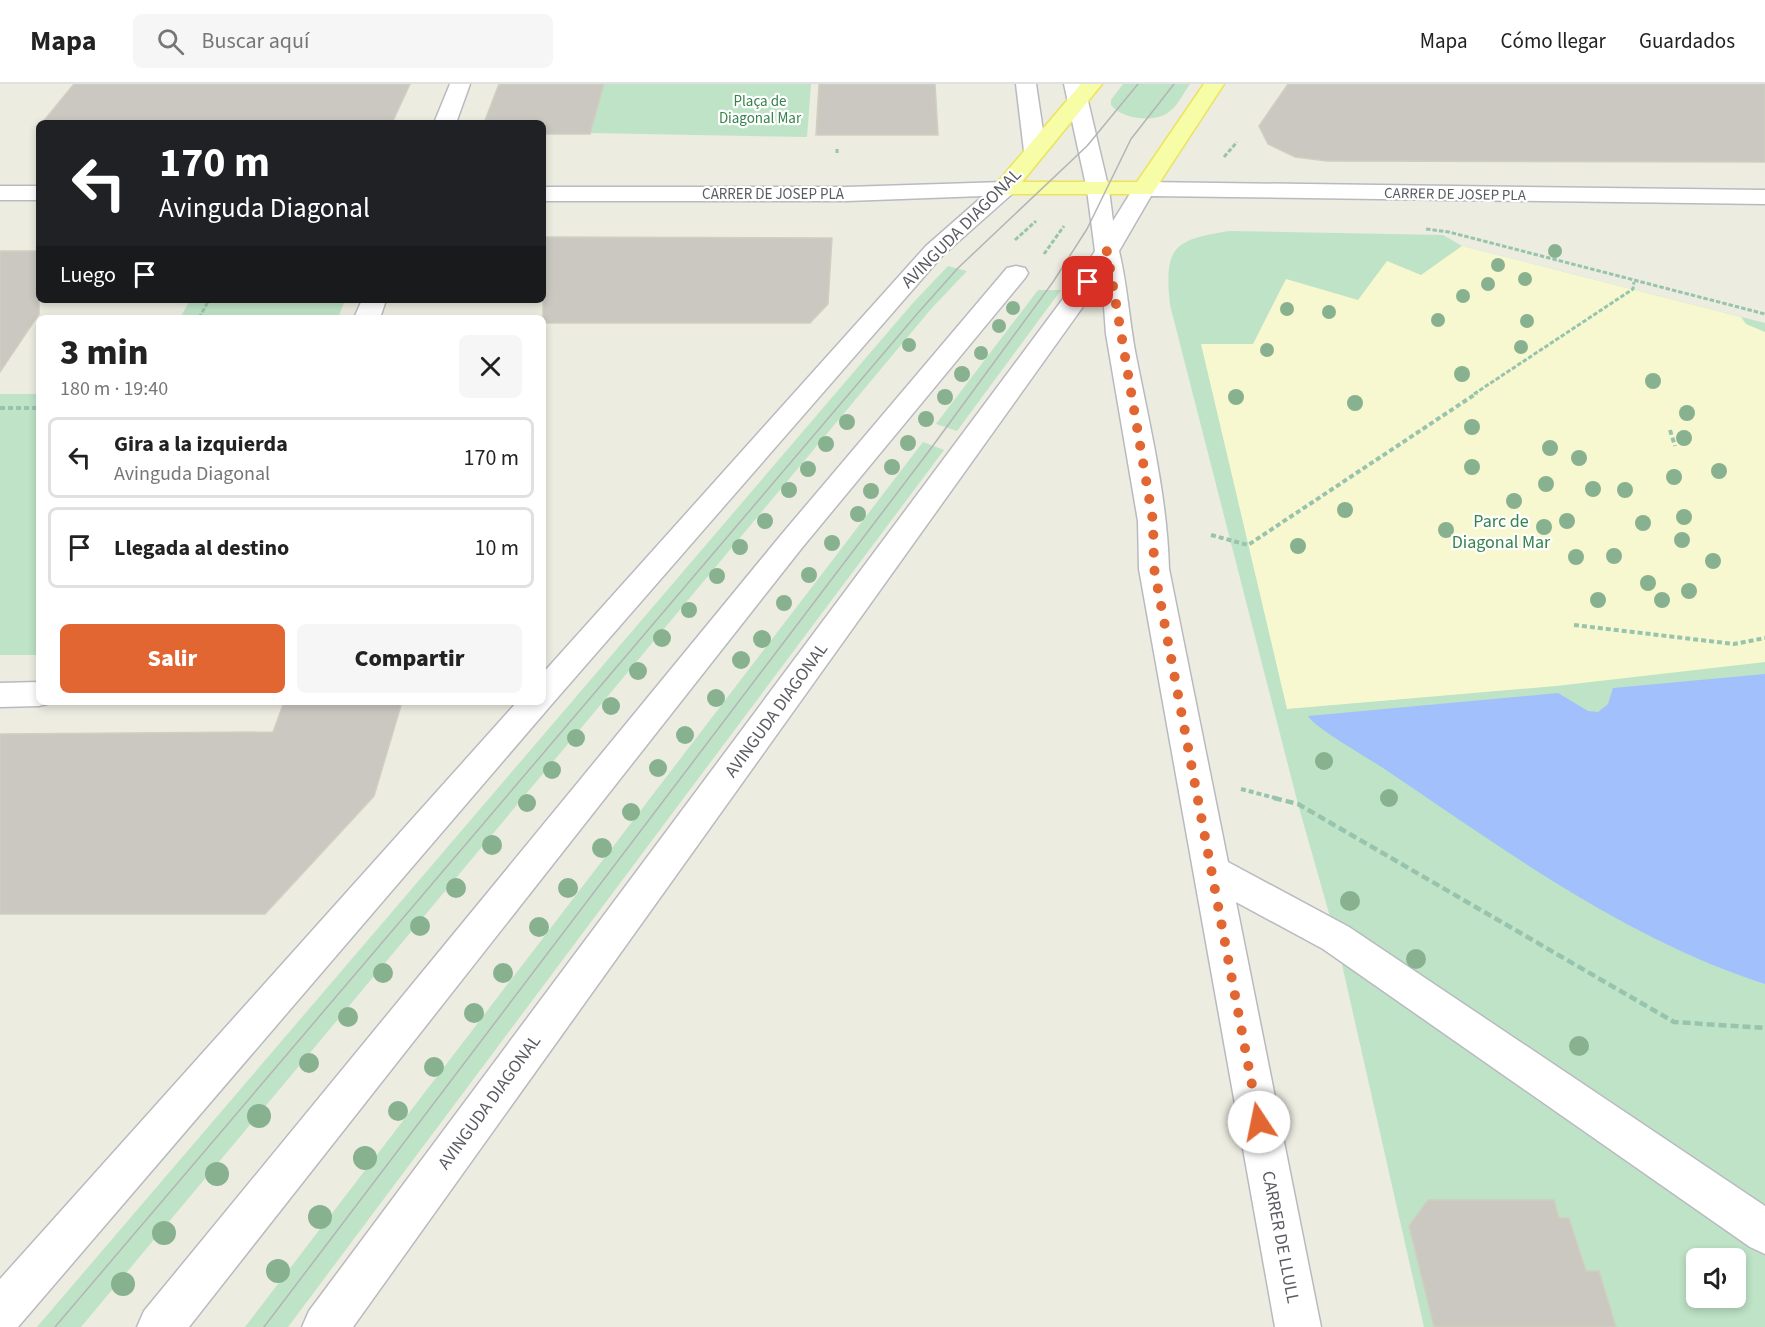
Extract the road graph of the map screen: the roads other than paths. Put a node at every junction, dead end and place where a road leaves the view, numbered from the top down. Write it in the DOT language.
graph roads {
  1 [pos="460,84"];
  2 [pos="1026,84"];
  3 [pos="1092,84"];
  4 [pos="1214,84"];
  5 [pos="1075,93"];
  6 [pos="446,120"];
  7 [pos="1035,151"];
  8 [pos="1004,189"];
  9 [pos="1144,189"];
  10 [pos="1098,190"];
  11 [pos="0,192"];
  12 [pos="36,193"];
  13 [pos="546,194"];
  14 [pos="1765,197"];
  15 [pos="1107,251"];
  16 [pos="1016,273"];
  17 [pos="546,692"];
  18 [pos="36,694"];
  19 [pos="0,695"];
  20 [pos="534,705"];
  21 [pos="1211,871"];
  22 [pos="1765,1232"];
  23 [pos="0,1313"];
  24 [pos="160,1327"];
  25 [pos="325,1327"];
  26 [pos="1298,1327"];
  1 -- 6 [label="street"];
  2 -- 7 [label="street"];
  3 -- 5 [label="main road, AVINGUDA DIAGONAL"];
  4 -- 9 [label="main road, AVINGUDA DIAGONAL"];
  5 -- 7 [label="main road, AVINGUDA DIAGONAL"];
  5 -- 10 [label="street, CARRER DE LLULL"];
  7 -- 8 [label="main road, AVINGUDA DIAGONAL"];
  8 -- 10 [label="main road"];
  8 -- 13 [label="street, CARRER DE JOSEP PLA"];
  8 -- 17 [label="street, AVINGUDA DIAGONAL"];
  9 -- 10 [label="main road"];
  9 -- 14 [label="street, CARRER DE JOSEP PLA"];
  9 -- 15 [label="street, AVINGUDA DIAGONAL"];
  10 -- 15 [label="street, CARRER DE LLULL"];
  11 -- 12 [label="street"];
  15 -- 21 [label="street, CARRER DE LLULL"];
  15 -- 25 [label="street, AVINGUDA DIAGONAL"];
  16 -- 24 [label="street"];
  18 -- 19 [label="street"];
  20 -- 23 [label="street"];
  21 -- 22 [label="street"];
  21 -- 26 [label="street, CARRER DE LLULL"];
}
